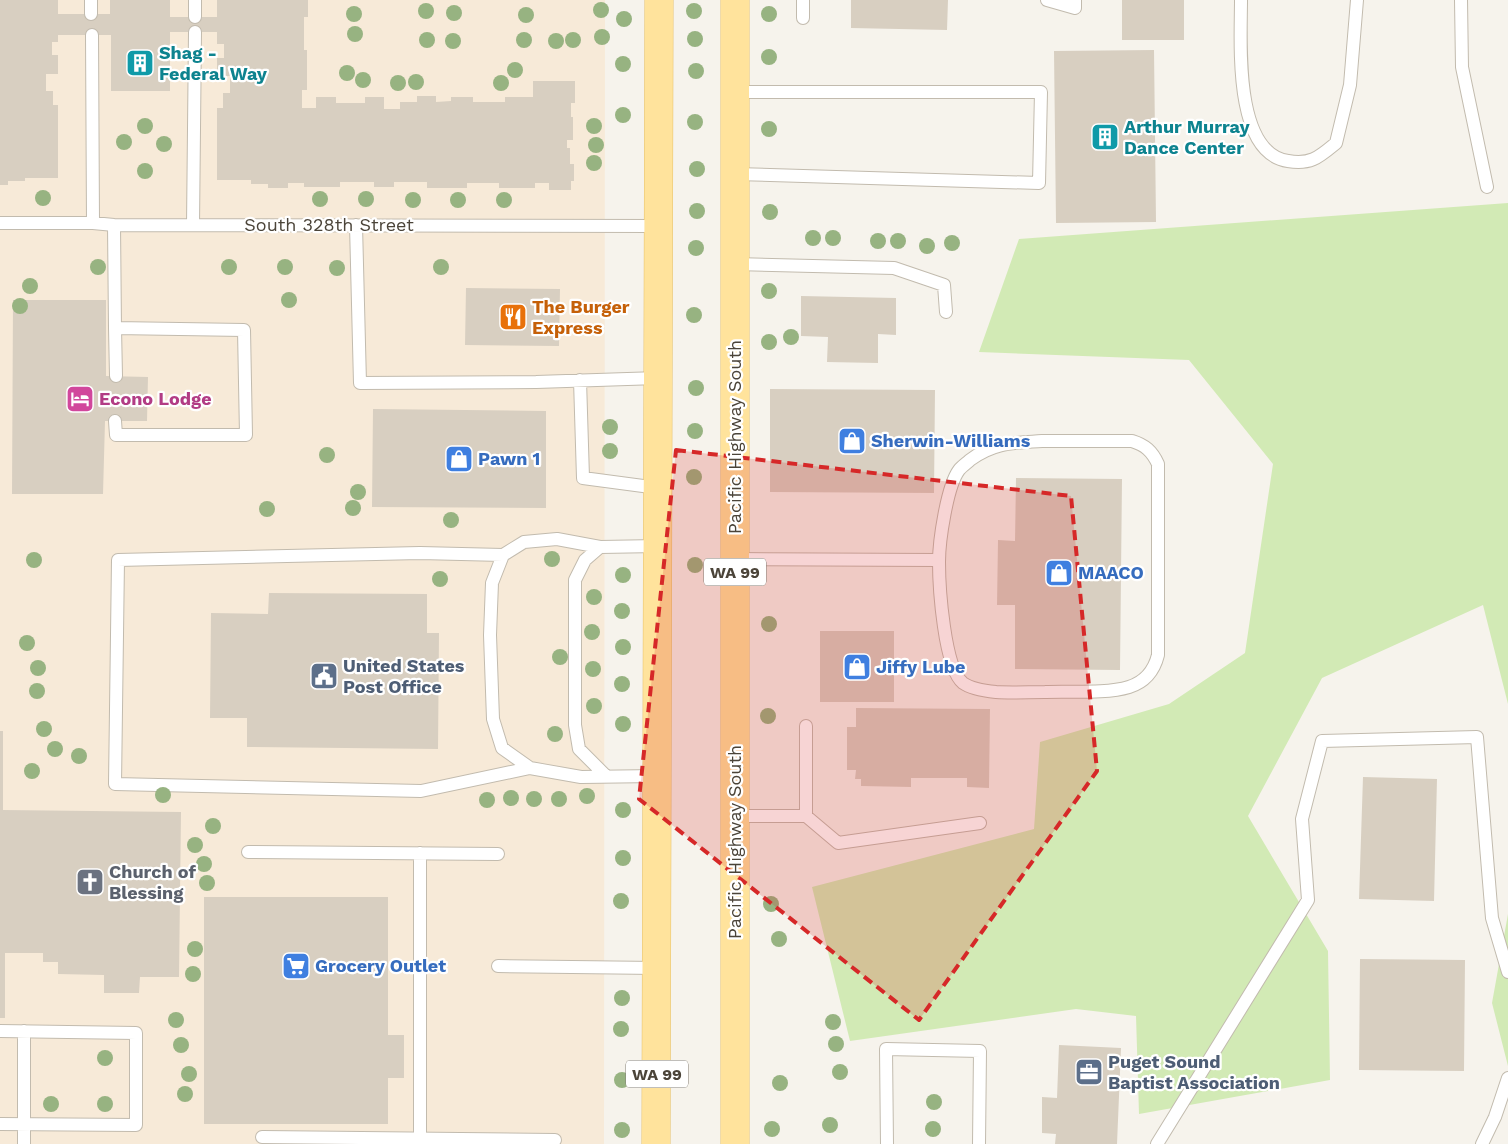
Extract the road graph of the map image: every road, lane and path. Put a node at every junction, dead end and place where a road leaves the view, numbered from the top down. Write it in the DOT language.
graph roads {
  1 [pos="91,0"];
  2 [pos="195,0"];
  3 [pos="659,0"];
  4 [pos="735,0"];
  5 [pos="803,0"];
  6 [pos="1047,0"];
  7 [pos="1075,0"];
  8 [pos="1241,0"];
  9 [pos="1357,0"];
  10 [pos="1461,0"];
  11 [pos="91,14"];
  12 [pos="195,17"];
  13 [pos="803,18"];
  14 [pos="195,32"];
  15 [pos="92,35"];
  16 [pos="736,92"];
  17 [pos="735,174"];
  18 [pos="1488,188"];
  19 [pos="0,223"];
  20 [pos="93,223"];
  21 [pos="114,225"];
  22 [pos="193,225"];
  23 [pos="356,225"];
  24 [pos="659,226"];
  25 [pos="735,264"];
  26 [pos="946,312"];
  27 [pos="115,328"];
  28 [pos="116,376"];
  29 [pos="658,378"];
  30 [pos="580,380"];
  31 [pos="115,421"];
  32 [pos="658,488"];
  33 [pos="658,546"];
  34 [pos="600,547"];
  35 [pos="503,555"];
  36 [pos="735,559"];
  37 [pos="939,560"];
  38 [pos="806,726"];
  39 [pos="530,768"];
  40 [pos="607,776"];
  41 [pos="657,776"];
  42 [pos="735,816"];
  43 [pos="806,816"];
  44 [pos="980,823"];
  45 [pos="248,852"];
  46 [pos="420,853"];
  47 [pos="498,854"];
  48 [pos="498,966"];
  49 [pos="657,968"];
  50 [pos="1508,972"];
  51 [pos="0,1031"];
  52 [pos="24,1032"];
  53 [pos="1508,1078"];
  54 [pos="0,1124"];
  55 [pos="24,1124"];
  56 [pos="262,1137"];
  57 [pos="555,1140"];
  58 [pos="420,1142"];
  59 [pos="24,1144"];
  60 [pos="656,1144"];
  61 [pos="735,1144"];
  62 [pos="886,1144"];
  63 [pos="979,1144"];
  64 [pos="1157,1144"];
  65 [pos="1482,1144"];
  1 -- 11 [label="lane"];
  2 -- 12 [label="lane"];
  3 -- 24 [label="main road, WA 99"];
  4 -- 16 [label="main road, Pacific Highway South / WA 99"];
  5 -- 13 [label="lane"];
  6 -- 7 [label="lane"];
  8 -- 9 [label="lane"];
  10 -- 18 [label="lane"];
  14 -- 22 [label="lane"];
  15 -- 20 [label="lane"];
  16 -- 17 [label="main road, Pacific Highway South / WA 99"];
  16 -- 17 [label="lane"];
  17 -- 25 [label="main road, Pacific Highway South / WA 99"];
  19 -- 20 [label="lane, South 328th Street"];
  20 -- 21 [label="lane, South 328th Street"];
  21 -- 22 [label="lane, South 328th Street"];
  21 -- 27 [label="lane"];
  22 -- 23 [label="lane, South 328th Street"];
  23 -- 24 [label="lane, South 328th Street"];
  23 -- 30 [label="lane"];
  24 -- 29 [label="main road, WA 99"];
  25 -- 26 [label="lane"];
  25 -- 36 [label="main road, Pacific Highway South / WA 99"];
  27 -- 28 [label="lane"];
  27 -- 31 [label="lane"];
  29 -- 30 [label="lane"];
  29 -- 32 [label="main road, WA 99"];
  30 -- 32 [label="lane"];
  32 -- 33 [label="main road, WA 99"];
  33 -- 34 [label="lane"];
  33 -- 41 [label="main road, WA 99"];
  34 -- 35 [label="lane"];
  34 -- 40 [label="lane"];
  35 -- 39 [label="lane"];
  35 -- 39 [label="lane"];
  36 -- 37 [label="lane"];
  36 -- 42 [label="main road, Pacific Highway South / WA 99"];
  37 -- 37 [label="lane"];
  38 -- 43 [label="lane"];
  39 -- 40 [label="lane"];
  40 -- 41 [label="lane"];
  41 -- 49 [label="main road, WA 99"];
  42 -- 43 [label="lane"];
  42 -- 61 [label="main road, Pacific Highway South / WA 99"];
  43 -- 44 [label="lane"];
  45 -- 46 [label="lane"];
  46 -- 47 [label="lane"];
  46 -- 58 [label="lane"];
  48 -- 49 [label="lane"];
  49 -- 60 [label="main road, WA 99"];
  50 -- 64 [label="lane"];
  51 -- 52 [label="lane"];
  52 -- 55 [label="lane"];
  52 -- 55 [label="lane"];
  53 -- 65 [label="lane"];
  54 -- 55 [label="lane"];
  55 -- 59 [label="lane"];
  56 -- 58 [label="lane"];
  57 -- 58 [label="lane"];
  62 -- 63 [label="lane"];
}
